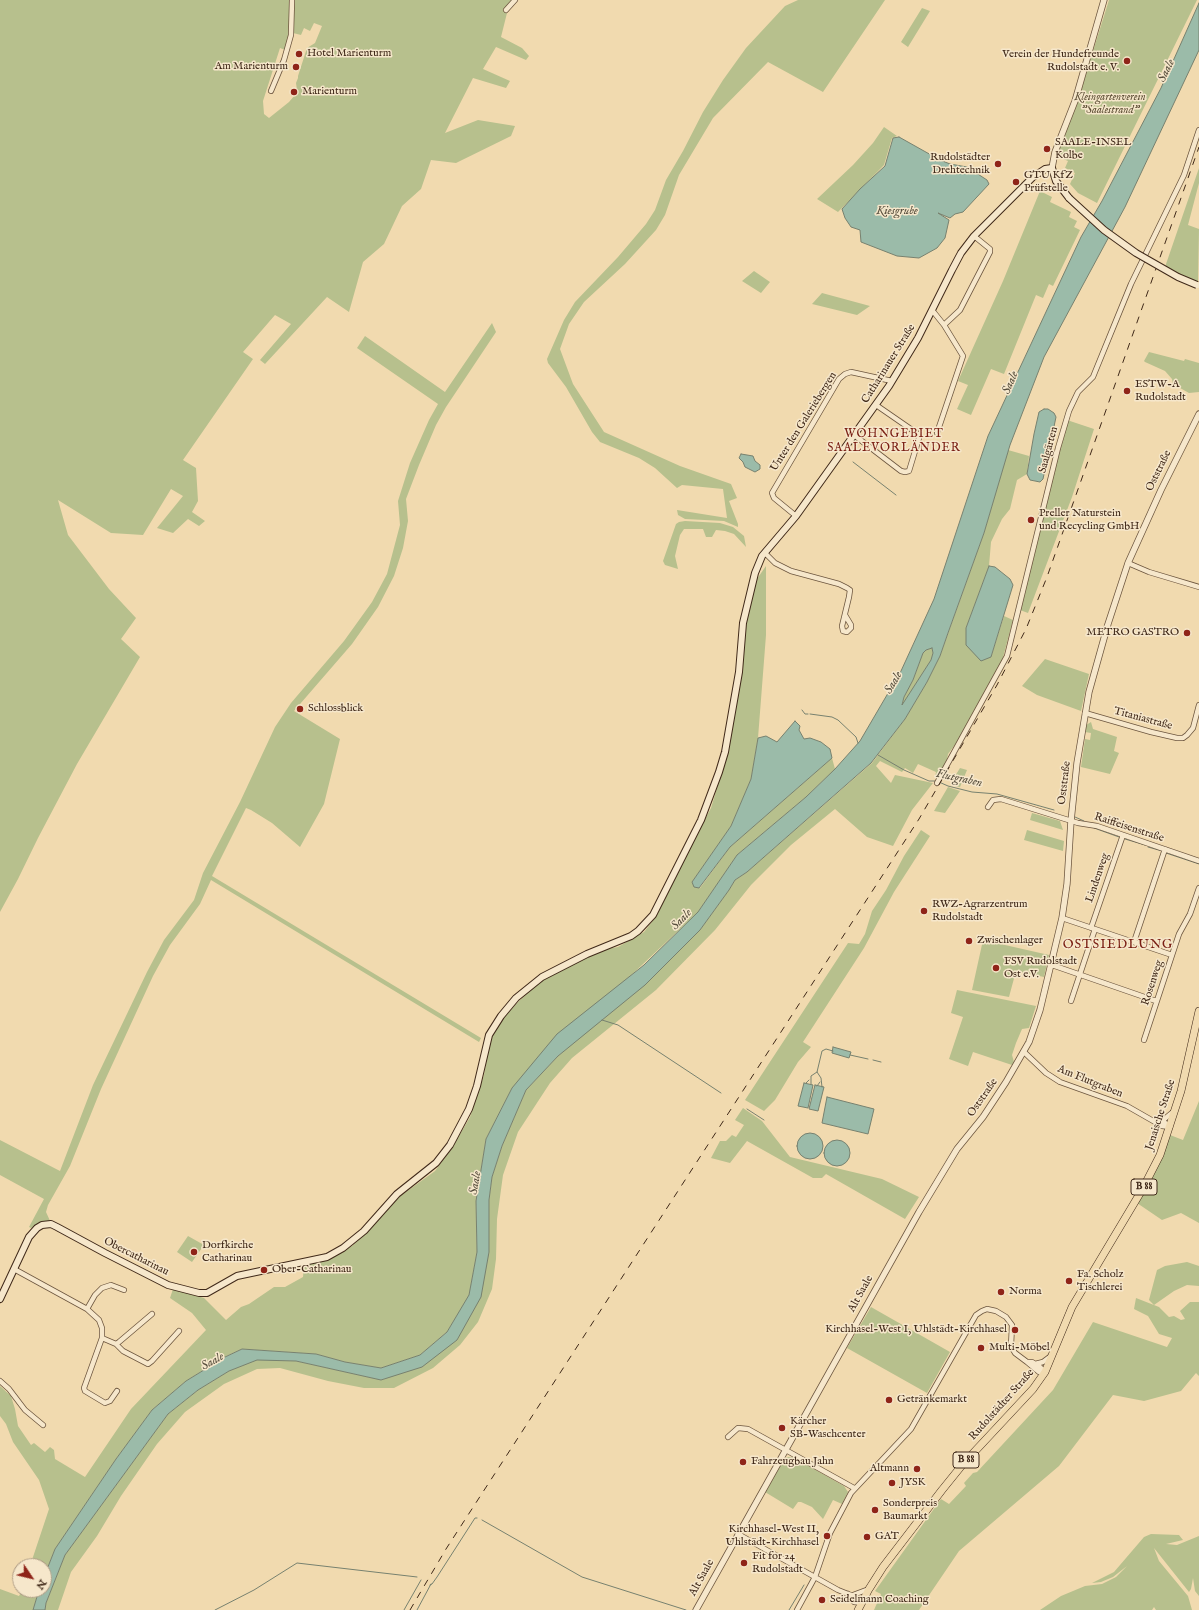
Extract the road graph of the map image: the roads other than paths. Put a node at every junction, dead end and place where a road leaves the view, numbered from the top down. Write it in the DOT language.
graph roads {
  1 [pos="292,0"];
  2 [pos="515,0"];
  3 [pos="1104,0"];
  4 [pos="506,10"];
  5 [pos="271,91"];
  6 [pos="1199,130"];
  7 [pos="1052,168"];
  8 [pos="974,236"];
  9 [pos="1198,285"];
  10 [pos="932,310"];
  11 [pos="944,325"];
  12 [pos="892,381"];
  13 [pos="876,405"];
  14 [pos="1199,414"];
  15 [pos="937,433"];
  16 [pos="854,435"];
  17 [pos="796,516"];
  18 [pos="765,553"];
  19 [pos="1128,564"];
  20 [pos="1199,587"];
  21 [pos="845,615"];
  22 [pos="1199,705"];
  23 [pos="1085,713"];
  24 [pos="938,781"];
  25 [pos="988,807"];
  26 [pos="1071,821"];
  27 [pos="1123,835"];
  28 [pos="1165,849"];
  29 [pos="1199,861"];
  30 [pos="1199,888"];
  31 [pos="1062,918"];
  32 [pos="1093,928"];
  33 [pos="1134,942"];
  34 [pos="1172,955"];
  35 [pos="1052,965"];
  36 [pos="1079,974"];
  37 [pos="1070,1001"];
  38 [pos="1156,1001"];
  39 [pos="1199,1011"];
  40 [pos="1144,1040"];
  41 [pos="1024,1052"];
  42 [pos="1176,1110"];
  43 [pos="1154,1121"];
  44 [pos="1162,1121"];
  45 [pos="1170,1127"];
  46 [pos="957,1149"];
  47 [pos="1125,1219"];
  48 [pos="327,1257"];
  49 [pos="14,1269"];
  50 [pos="124,1290"];
  51 [pos="0,1299"];
  52 [pos="87,1309"];
  53 [pos="152,1314"];
  54 [pos="179,1330"];
  55 [pos="102,1338"];
  56 [pos="116,1344"];
  57 [pos="1053,1354"];
  58 [pos="1027,1362"];
  59 [pos="1035,1364"];
  60 [pos="1045,1372"];
  61 [pos="0,1381"];
  62 [pos="117,1391"];
  63 [pos="43,1425"];
  64 [pos="728,1437"];
  65 [pos="785,1450"];
  66 [pos="854,1488"];
  67 [pos="738,1534"];
  68 [pos="815,1577"];
  69 [pos="869,1589"];
  70 [pos="850,1595"];
  71 [pos="862,1603"];
  72 [pos="696,1610"];
  73 [pos="797,1610"];
  74 [pos="858,1610"];
  1 -- 5 [label="street"];
  2 -- 4 [label="street"];
  3 -- 7 [label="street"];
  6 -- 24 [label="street, Saalgärten"];
  7 -- 8 [label="main road, Catharinauer Straße"];
  7 -- 9 [label="main road, bridge"];
  8 -- 10 [label="main road, Catharinauer Straße"];
  8 -- 11 [label="street"];
  10 -- 11 [label="street"];
  10 -- 12 [label="main road, Catharinauer Straße"];
  11 -- 15 [label="street"];
  12 -- 13 [label="main road, Catharinauer Straße"];
  12 -- 17 [label="street, Unter den Galeriebergen"];
  13 -- 16 [label="main road, Catharinauer Straße"];
  13 -- 16 [label="street"];
  14 -- 19 [label="street, Oststraße"];
  16 -- 17 [label="main road, Catharinauer Straße"];
  17 -- 18 [label="main road, Catharinauer Straße"];
  18 -- 21 [label="street"];
  18 -- 48 [label="main road, Catharinauer Straße"];
  19 -- 20 [label="street"];
  19 -- 23 [label="street, Oststraße"];
  22 -- 23 [label="street, Titaniastraße"];
  23 -- 26 [label="street, Oststraße"];
  25 -- 26 [label="street, Raiffeisenstraße"];
  26 -- 27 [label="street, Raiffeisenstraße"];
  26 -- 31 [label="street, Oststraße"];
  27 -- 28 [label="street, Raiffeisenstraße"];
  27 -- 32 [label="street, Lindenweg"];
  28 -- 29 [label="street, Raiffeisenstraße"];
  28 -- 33 [label="street"];
  30 -- 34 [label="street, Rosenweg"];
  31 -- 32 [label="street"];
  31 -- 35 [label="street, Oststraße"];
  32 -- 33 [label="street"];
  32 -- 36 [label="street, Lindenweg"];
  33 -- 34 [label="street"];
  34 -- 38 [label="street, Rosenweg"];
  35 -- 36 [label="street"];
  35 -- 41 [label="street, Oststraße"];
  36 -- 37 [label="street, Lindenweg"];
  36 -- 38 [label="street"];
  38 -- 40 [label="street, Rosenweg"];
  39 -- 42 [label="main road, Jenaische Straße / B 88"];
  41 -- 43 [label="street, Am Flutgraben"];
  41 -- 46 [label="street, Oststraße"];
  42 -- 44 [label="street"];
  42 -- 45 [label="main road, Jenaische Straße / B 88"];
  43 -- 44 [label="street, Am Flutgraben"];
  43 -- 45 [label="street, Am Flutgraben"];
  44 -- 45 [label="street"];
  45 -- 47 [label="main road, Jenaische Straße / B 88"];
  46 -- 65 [label="street, Alt Saale"];
  47 -- 57 [label="main road, Rudolstädter Straße / B 88"];
  48 -- 49 [label="main road, Obercatharinau"];
  49 -- 51 [label="main road"];
  49 -- 52 [label="street"];
  50 -- 52 [label="street"];
  52 -- 55 [label="street"];
  53 -- 56 [label="street"];
  54 -- 56 [label="street"];
  55 -- 56 [label="street"];
  55 -- 62 [label="street"];
  57 -- 59 [label="street"];
  57 -- 60 [label="main road, Rudolstädter Straße / B 88"];
  58 -- 59 [label="street"];
  58 -- 60 [label="street"];
  58 -- 66 [label="street"];
  59 -- 60 [label="street"];
  60 -- 69 [label="main road, Rudolstädter Straße / B 88"];
  61 -- 63 [label="street"];
  64 -- 65 [label="street"];
  65 -- 66 [label="street"];
  65 -- 67 [label="street, Alt Saale"];
  66 -- 68 [label="street"];
  67 -- 68 [label="street"];
  67 -- 72 [label="street, Alt Saale"];
  68 -- 70 [label="street"];
  68 -- 73 [label="street"];
  69 -- 70 [label="street"];
  69 -- 71 [label="main road, Rudolstädter Straße / B 88"];
  70 -- 71 [label="street"];
  71 -- 74 [label="main road, Rudolstädter Straße / B 88"];
}
